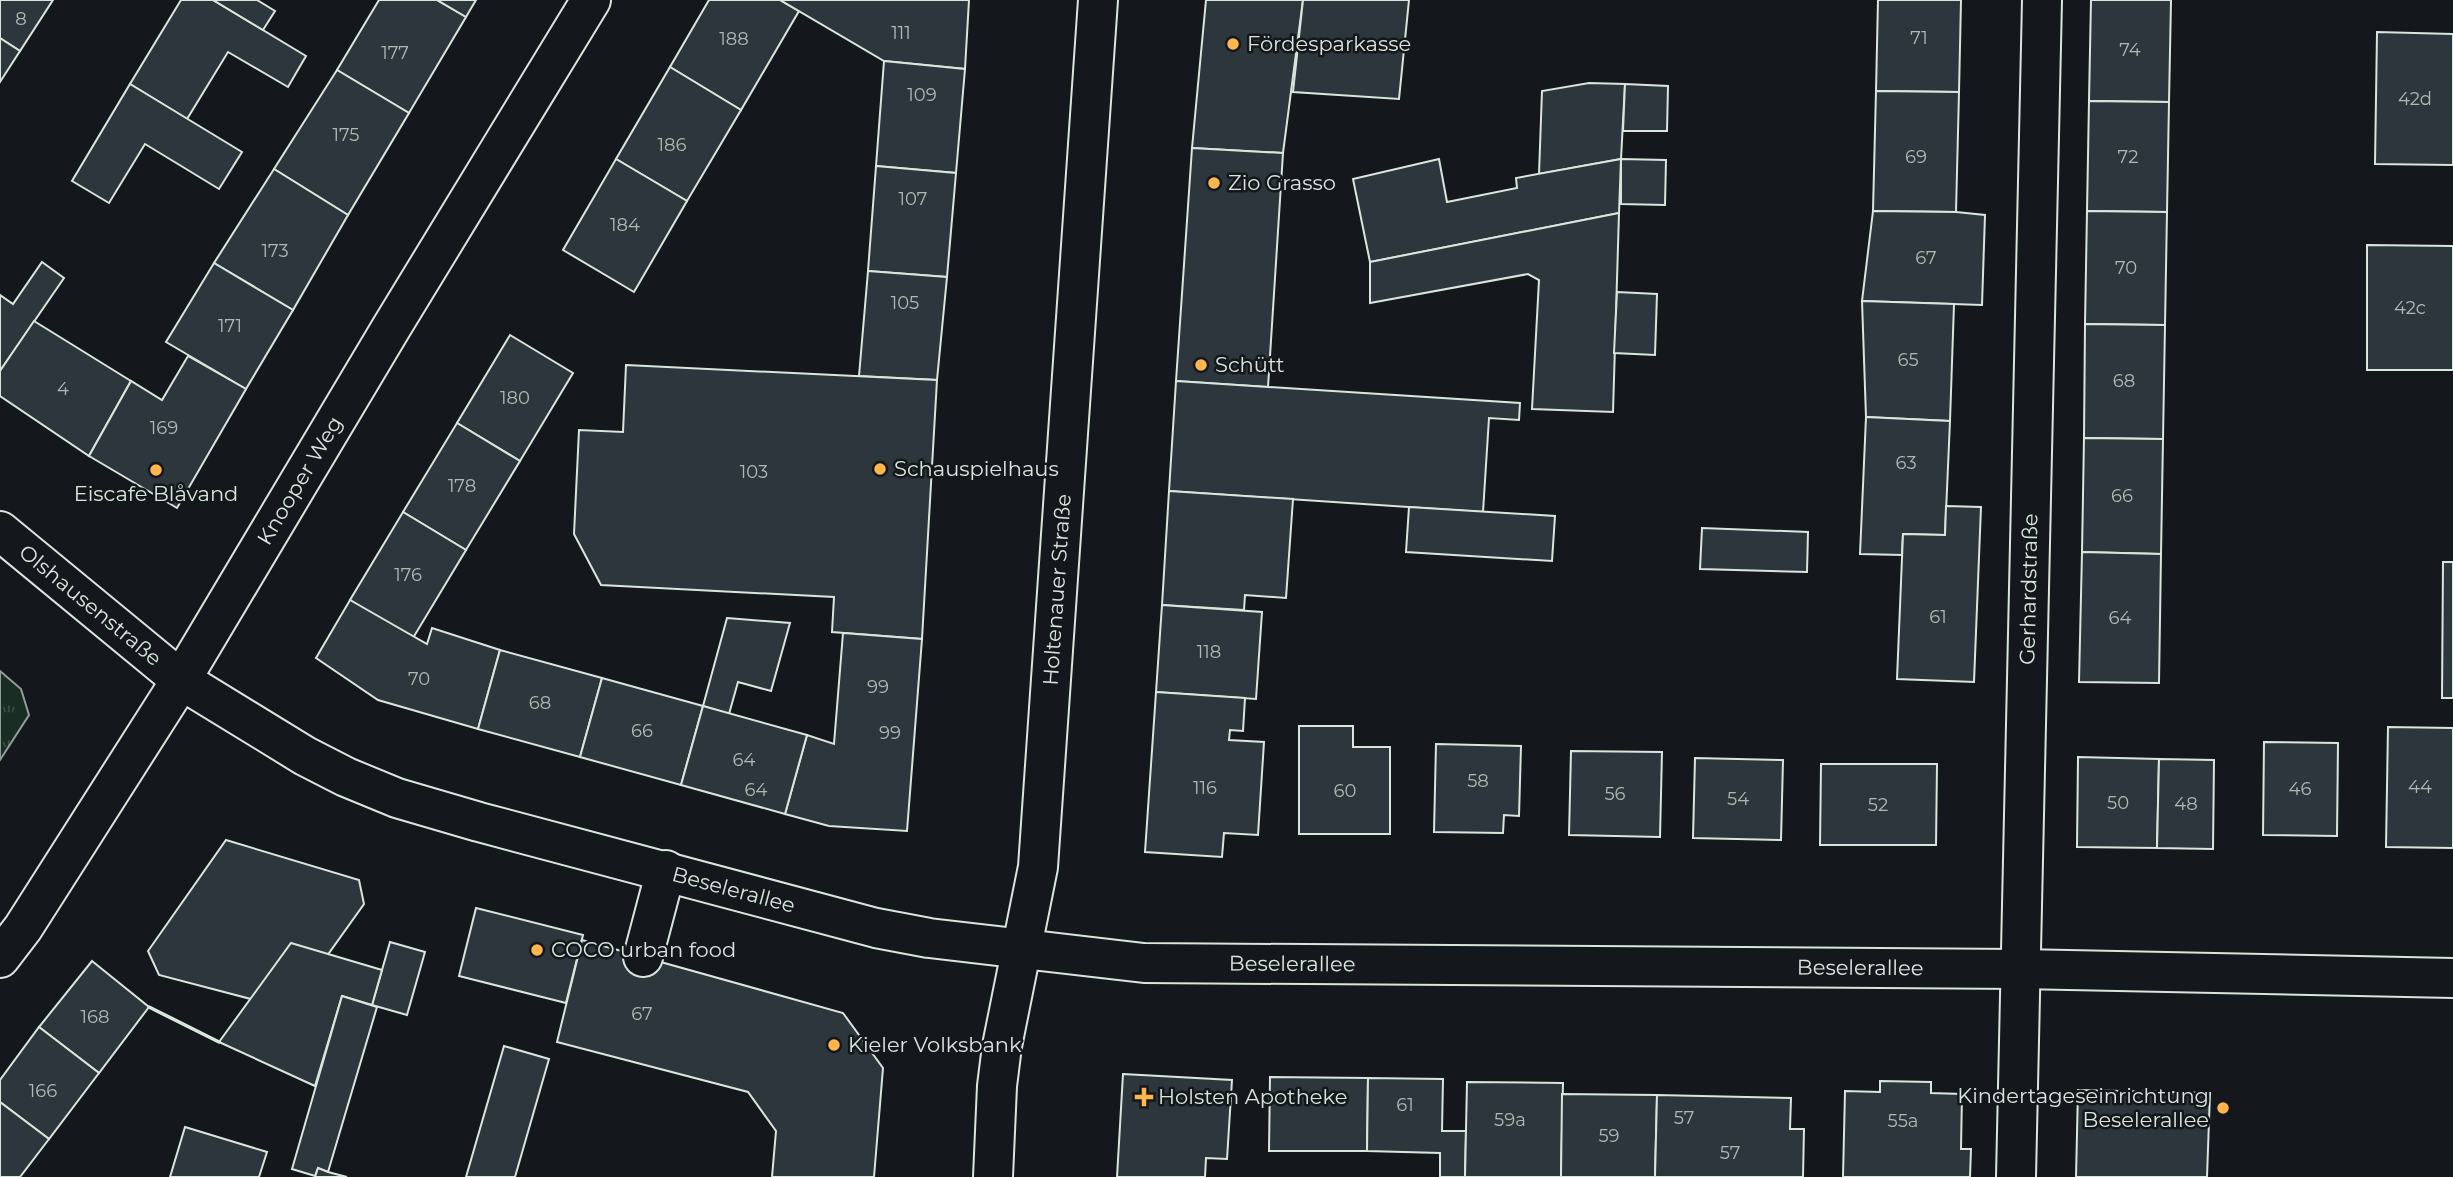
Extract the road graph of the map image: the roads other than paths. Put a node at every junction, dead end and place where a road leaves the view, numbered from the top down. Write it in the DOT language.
graph roads {
  1 [pos="592,0"];
  2 [pos="1098,0"];
  3 [pos="2042,0"];
  4 [pos="0,531"];
  5 [pos="181,680"];
  6 [pos="666,870"];
  7 [pos="1023,949"];
  8 [pos="643,957"];
  9 [pos="0,958"];
  10 [pos="2020,969"];
  11 [pos="2453,978"];
  12 [pos="993,1177"];
  13 [pos="2016,1177"];
  1 -- 5 [label="street, Knooper Weg"];
  2 -- 7 [label="street, Holtenauer Straße"];
  3 -- 10 [label="street, Gerhardstraße"];
  4 -- 5 [label="street, Olshausenstraße"];
  5 -- 6 [label="street, Beselerallee"];
  5 -- 9 [label="street, Knooper Weg"];
  6 -- 7 [label="street, Beselerallee"];
  6 -- 8 [label="street"];
  7 -- 10 [label="street, Beselerallee"];
  7 -- 12 [label="street, Holtenauer Straße"];
  10 -- 11 [label="street, Beselerallee"];
  10 -- 13 [label="street, Gerhardstraße"];
}
